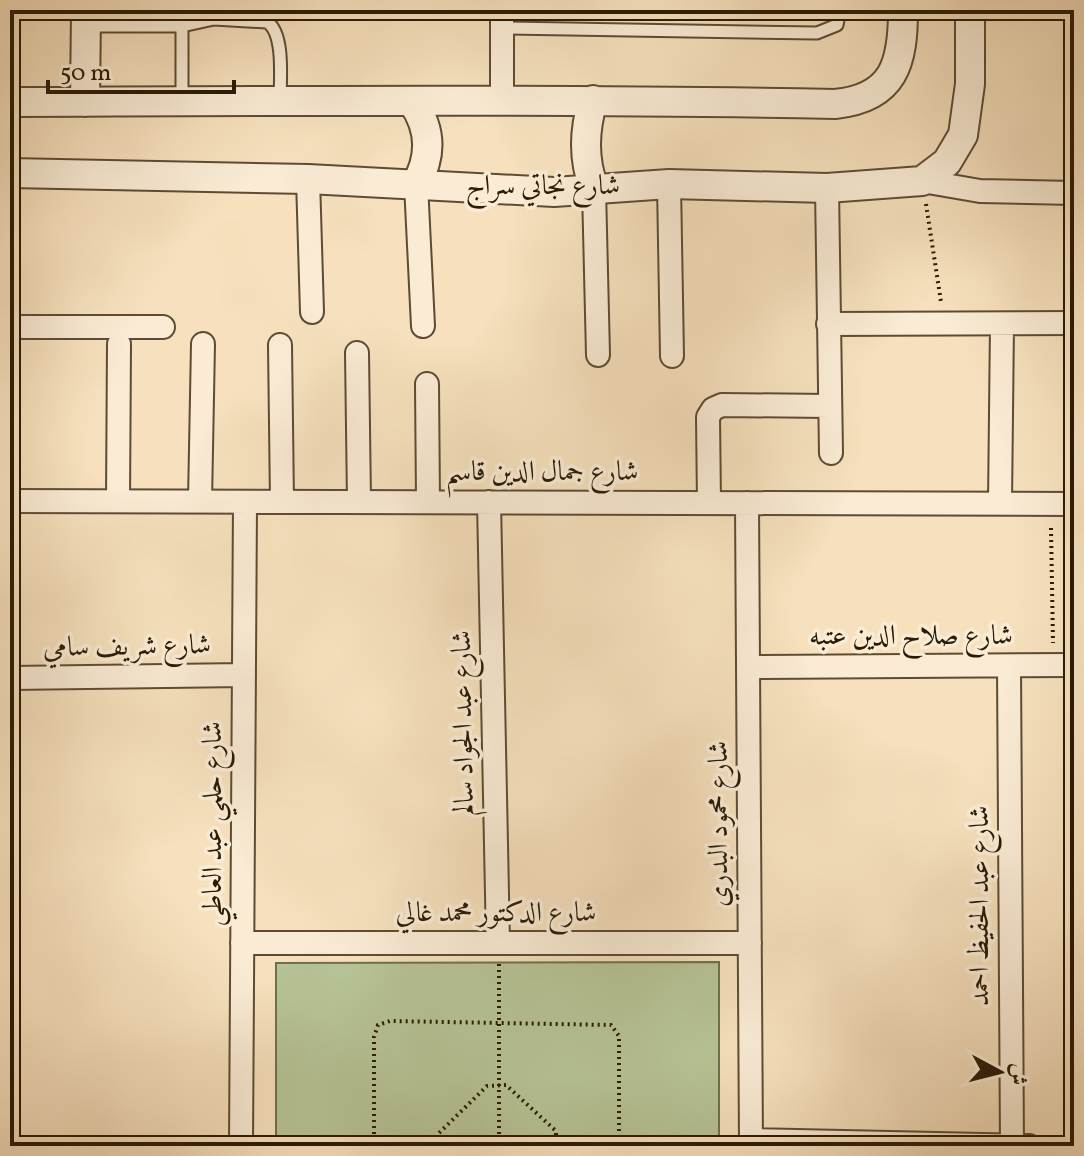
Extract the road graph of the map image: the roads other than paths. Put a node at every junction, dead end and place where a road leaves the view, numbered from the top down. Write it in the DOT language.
graph roads {
  1 [pos="840,10"];
  2 [pos="903,10"];
  3 [pos="970,10"];
  4 [pos="205,15"];
  5 [pos="85,18"];
  6 [pos="502,19"];
  7 [pos="174,23"];
  8 [pos="502,100"];
  9 [pos="593,100"];
  10 [pos="182,101"];
  11 [pos="280,101"];
  12 [pos="10,102"];
  13 [pos="85,102"];
  14 [pos="413,103"];
  15 [pos="10,173"];
  16 [pos="308,179"];
  17 [pos="922,181"];
  18 [pos="416,184"];
  19 [pos="669,184"];
  20 [pos="827,188"];
  21 [pos="594,189"];
  22 [pos="1074,193"];
  23 [pos="312,312"];
  24 [pos="1074,323"];
  25 [pos="828,324"];
  26 [pos="1002,324"];
  27 [pos="423,326"];
  28 [pos="10,327"];
  29 [pos="163,327"];
  30 [pos="119,344"];
  31 [pos="203,344"];
  32 [pos="280,345"];
  33 [pos="357,353"];
  34 [pos="598,355"];
  35 [pos="672,356"];
  36 [pos="427,384"];
  37 [pos="830,406"];
  38 [pos="831,453"];
  39 [pos="10,501"];
  40 [pos="118,501"];
  41 [pos="200,501"];
  42 [pos="245,502"];
  43 [pos="282,502"];
  44 [pos="359,502"];
  45 [pos="428,502"];
  46 [pos="489,502"];
  47 [pos="709,503"];
  48 [pos="747,503"];
  49 [pos="1000,503"];
  50 [pos="1074,504"];
  51 [pos="1009,666"];
  52 [pos="1064,666"];
  53 [pos="748,667"];
  54 [pos="244,675"];
  55 [pos="10,678"];
  56 [pos="242,943"];
  57 [pos="498,943"];
  58 [pos="750,943"];
  59 [pos="751,1143"];
  60 [pos="241,1146"];
  61 [pos="1012,1146"];
  62 [pos="1029,1146"];
  1 -- 6 [label="lane"];
  2 -- 9 [label="street"];
  3 -- 17 [label="street"];
  4 -- 7 [label="lane"];
  4 -- 11 [label="lane"];
  5 -- 7 [label="lane"];
  5 -- 13 [label="street"];
  6 -- 8 [label="street"];
  7 -- 10 [label="lane"];
  8 -- 9 [label="street"];
  8 -- 14 [label="street"];
  9 -- 21 [label="street"];
  10 -- 11 [label="street"];
  10 -- 13 [label="street"];
  11 -- 14 [label="street"];
  12 -- 13 [label="street"];
  14 -- 18 [label="street"];
  15 -- 16 [label="street, شارع نجاتي سراج"];
  16 -- 18 [label="street, شارع نجاتي سراج"];
  16 -- 23 [label="street"];
  17 -- 20 [label="street, شارع نجاتي سراج"];
  17 -- 22 [label="street, شارع نجاتي سراج"];
  18 -- 21 [label="street, شارع نجاتي سراج"];
  18 -- 27 [label="street"];
  19 -- 20 [label="street, شارع نجاتي سراج"];
  19 -- 21 [label="street, شارع نجاتي سراج"];
  19 -- 35 [label="street"];
  20 -- 25 [label="street"];
  21 -- 34 [label="street"];
  24 -- 26 [label="street"];
  25 -- 26 [label="street"];
  25 -- 37 [label="street"];
  26 -- 49 [label="street"];
  28 -- 29 [label="street"];
  30 -- 40 [label="street"];
  31 -- 41 [label="street"];
  32 -- 43 [label="street"];
  33 -- 44 [label="street"];
  36 -- 45 [label="street"];
  37 -- 38 [label="street"];
  37 -- 47 [label="street"];
  39 -- 40 [label="street, شارع جمال الدين قاسم"];
  40 -- 41 [label="street, شارع جمال الدين قاسم"];
  41 -- 42 [label="street, شارع جمال الدين قاسم"];
  42 -- 43 [label="street, شارع جمال الدين قاسم"];
  42 -- 54 [label="street, شارع حلمي عبد العاطي"];
  43 -- 44 [label="street, شارع جمال الدين قاسم"];
  44 -- 45 [label="street, شارع جمال الدين قاسم"];
  45 -- 46 [label="street, شارع جمال الدين قاسم"];
  46 -- 47 [label="street, شارع جمال الدين قاسم"];
  46 -- 57 [label="street, شارع عبد الجواد سالم"];
  47 -- 48 [label="street, شارع جمال الدين قاسم"];
  48 -- 49 [label="street, شارع جمال الدين قاسم"];
  48 -- 53 [label="street, شارع محمود البدري"];
  49 -- 50 [label="street, شارع جمال الدين قاسم"];
  51 -- 52 [label="street, شارع صلاح الدين عتبه"];
  51 -- 53 [label="street, شارع صلاح الدين عتبه"];
  51 -- 61 [label="street, شارع عبد الحفيظ احمد"];
  53 -- 58 [label="street, شارع محمود البدري"];
  54 -- 55 [label="street, شارع شريف سامي"];
  54 -- 56 [label="street, شارع حلمي عبد العاطي"];
  56 -- 57 [label="street, شارع الدكتور محمد غالي"];
  56 -- 60 [label="street, شارع حلمي عبد العاطي"];
  57 -- 58 [label="street, شارع الدكتور محمد غالي"];
  58 -- 59 [label="street, شارع محمود البدري"];
  59 -- 61 [label="street"];
  61 -- 62 [label="street"];
}
